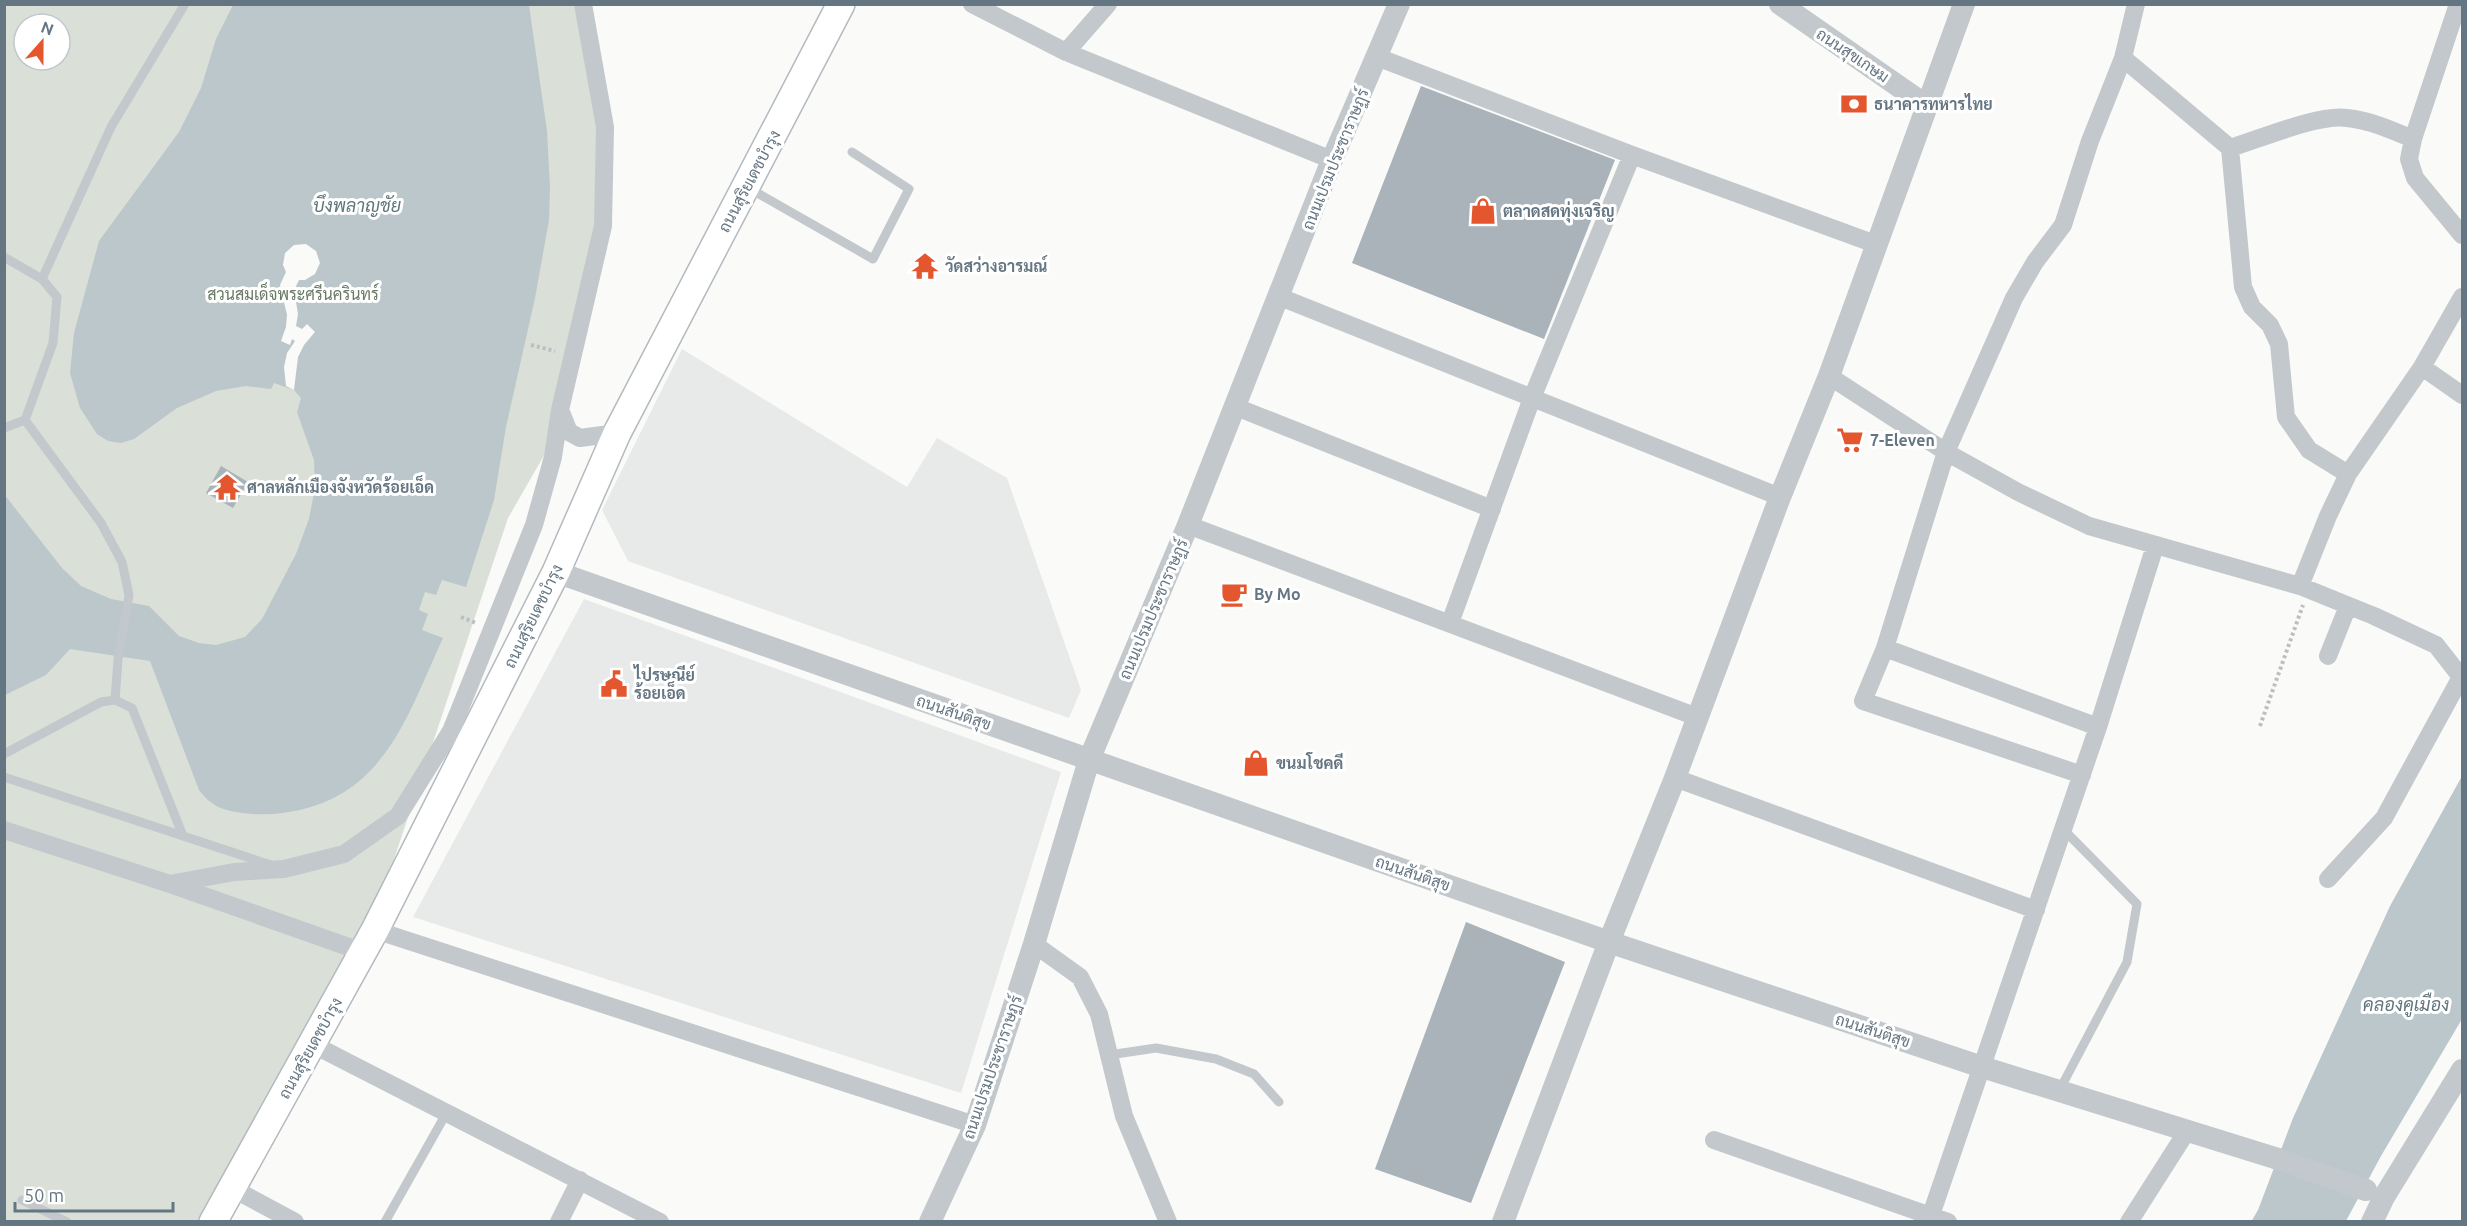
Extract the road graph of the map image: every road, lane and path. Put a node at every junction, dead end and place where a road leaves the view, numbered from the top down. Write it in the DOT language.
graph roads {
  1 [pos="185,4"];
  2 [pos="583,4"];
  3 [pos="841,4"];
  4 [pos="972,4"];
  5 [pos="1108,4"];
  6 [pos="1399,4"];
  7 [pos="1779,4"];
  8 [pos="1964,4"];
  9 [pos="2136,4"];
  10 [pos="2458,4"];
  11 [pos="1066,52"];
  12 [pos="1377,57"];
  13 [pos="2123,58"];
  14 [pos="1927,106"];
  15 [pos="2413,139"];
  16 [pos="2230,148"];
  17 [pos="852,152"];
  18 [pos="1632,155"];
  19 [pos="1332,160"];
  20 [pos="746,187"];
  21 [pos="2463,235"];
  22 [pos="1878,245"];
  23 [pos="4,256"];
  24 [pos="42,279"];
  25 [pos="1280,297"];
  26 [pos="2463,297"];
  27 [pos="2422,367"];
  28 [pos="1829,376"];
  29 [pos="2463,395"];
  30 [pos="1532,398"];
  31 [pos="1236,407"];
  32 [pos="560,410"];
  33 [pos="25,420"];
  34 [pos="4,428"];
  35 [pos="617,433"];
  36 [pos="1946,452"];
  37 [pos="2348,474"];
  38 [pos="1780,497"];
  39 [pos="1492,509"];
  40 [pos="1188,525"];
  41 [pos="2155,546"];
  42 [pos="556,572"];
  43 [pos="2304,588"];
  44 [pos="2348,606"];
  45 [pos="1450,623"];
  46 [pos="1885,648"];
  47 [pos="2328,656"];
  48 [pos="115,700"];
  49 [pos="1697,717"];
  50 [pos="2260,726"];
  51 [pos="2098,727"];
  52 [pos="4,754"];
  53 [pos="1089,760"];
  54 [pos="2082,775"];
  55 [pos="4,777"];
  56 [pos="1675,778"];
  57 [pos="2064,829"];
  58 [pos="4,830"];
  59 [pos="183,836"];
  60 [pos="284,869"];
  61 [pos="2328,879"];
  62 [pos="170,884"];
  63 [pos="2036,910"];
  64 [pos="369,941"];
  65 [pos="1609,942"];
  66 [pos="1034,944"];
  67 [pos="312,1044"];
  68 [pos="1109,1055"];
  69 [pos="1982,1067"];
  70 [pos="2463,1070"];
  71 [pos="2059,1091"];
  72 [pos="1279,1102"];
  73 [pos="447,1112"];
  74 [pos="975,1125"];
  75 [pos="2187,1131"];
  76 [pos="1714,1140"];
  77 [pos="580,1180"];
  78 [pos="230,1187"];
  79 [pos="2375,1193"];
  80 [pos="22,1200"];
  81 [pos="1931,1215"];
  82 [pos="67,1221"];
  83 [pos="213,1221"];
  84 [pos="295,1221"];
  85 [pos="385,1221"];
  86 [pos="559,1221"];
  87 [pos="660,1221"];
  88 [pos="930,1221"];
  89 [pos="1168,1221"];
  90 [pos="1503,1221"];
  91 [pos="1948,1221"];
  92 [pos="2129,1221"];
  93 [pos="2372,1221"];
  1 -- 24 [label="lane"];
  2 -- 32 [label="street"];
  3 -- 20 [label="main road, ถนนสุริยเดชบำรุง"];
  4 -- 11 [label="street"];
  5 -- 11 [label="street"];
  6 -- 12 [label="street, ถนนเปรมประชาราษฏร์"];
  7 -- 14 [label="street, ถนนสุขเกษม"];
  8 -- 14 [label="street"];
  9 -- 13 [label="street"];
  10 -- 15 [label="street"];
  11 -- 19 [label="street"];
  12 -- 18 [label="street"];
  12 -- 19 [label="street, ถนนเปรมประชาราษฏร์"];
  13 -- 16 [label="street"];
  13 -- 36 [label="street"];
  14 -- 22 [label="street"];
  15 -- 16 [label="street"];
  15 -- 21 [label="street"];
  16 -- 37 [label="street"];
  17 -- 20 [label="lane"];
  18 -- 22 [label="street"];
  18 -- 30 [label="street"];
  19 -- 25 [label="street, ถนนเปรมประชาราษฏร์"];
  20 -- 35 [label="main road, ถนนสุริยเดชบำรุง"];
  22 -- 28 [label="street"];
  23 -- 24 [label="lane"];
  24 -- 33 [label="lane"];
  25 -- 30 [label="street"];
  25 -- 31 [label="street, ถนนเปรมประชาราษฏร์"];
  26 -- 27 [label="street"];
  27 -- 29 [label="street"];
  27 -- 37 [label="street"];
  28 -- 36 [label="street"];
  28 -- 38 [label="street"];
  30 -- 38 [label="street"];
  30 -- 39 [label="street"];
  31 -- 39 [label="street"];
  31 -- 40 [label="street, ถนนเปรมประชาราษฏร์"];
  32 -- 35 [label="street"];
  32 -- 60 [label="street"];
  33 -- 34 [label="lane"];
  33 -- 48 [label="lane"];
  35 -- 42 [label="main road, ถนนสุริยเดชบำรุง"];
  36 -- 41 [label="street"];
  36 -- 46 [label="street"];
  37 -- 43 [label="street"];
  38 -- 49 [label="street"];
  39 -- 45 [label="street"];
  40 -- 45 [label="street"];
  40 -- 53 [label="street, ถนนเปรมประชาราษฏร์"];
  41 -- 43 [label="street"];
  41 -- 51 [label="street"];
  42 -- 53 [label="street, ถนนสันติสุข"];
  42 -- 64 [label="main road, ถนนสุริยเดชบำรุง"];
  43 -- 44 [label="street"];
  43 -- 50 [label="path"];
  44 -- 47 [label="street"];
  44 -- 61 [label="street"];
  45 -- 49 [label="street"];
  46 -- 51 [label="street"];
  46 -- 54 [label="street"];
  48 -- 52 [label="lane"];
  48 -- 59 [label="lane"];
  49 -- 56 [label="street"];
  51 -- 54 [label="street"];
  53 -- 65 [label="street, ถนนสันติสุข"];
  53 -- 66 [label="street, ถนนเปรมประชาราษฏร์"];
  54 -- 57 [label="street"];
  55 -- 59 [label="lane"];
  56 -- 63 [label="street"];
  56 -- 65 [label="street"];
  57 -- 63 [label="street"];
  57 -- 71 [label="lane"];
  58 -- 62 [label="street"];
  59 -- 60 [label="lane"];
  60 -- 62 [label="street"];
  62 -- 64 [label="street"];
  63 -- 69 [label="street"];
  64 -- 67 [label="main road, ถนนสุริยเดชบำรุง"];
  64 -- 74 [label="street"];
  65 -- 69 [label="street, ถนนสันติสุข"];
  65 -- 90 [label="street"];
  66 -- 68 [label="street"];
  66 -- 74 [label="street, ถนนเปรมประชาราษฏร์"];
  67 -- 73 [label="street"];
  67 -- 78 [label="main road, ถนนสุริยเดชบำรุง"];
  68 -- 72 [label="lane"];
  68 -- 89 [label="street"];
  69 -- 71 [label="street, ถนนสันติสุข"];
  69 -- 81 [label="street"];
  70 -- 79 [label="street"];
  71 -- 75 [label="street, ถนนสันติสุข"];
  73 -- 77 [label="street"];
  73 -- 85 [label="lane"];
  74 -- 88 [label="street, ถนนเปรมประชาราษฏร์"];
  75 -- 79 [label="street, ถนนสันติสุข"];
  75 -- 92 [label="street"];
  76 -- 81 [label="street"];
  77 -- 86 [label="street"];
  77 -- 87 [label="street"];
  78 -- 83 [label="main road, ถนนสุริยเดชบำรุง"];
  78 -- 84 [label="street"];
  79 -- 93 [label="street"];
  80 -- 82 [label="lane"];
  81 -- 91 [label="street"];
}
